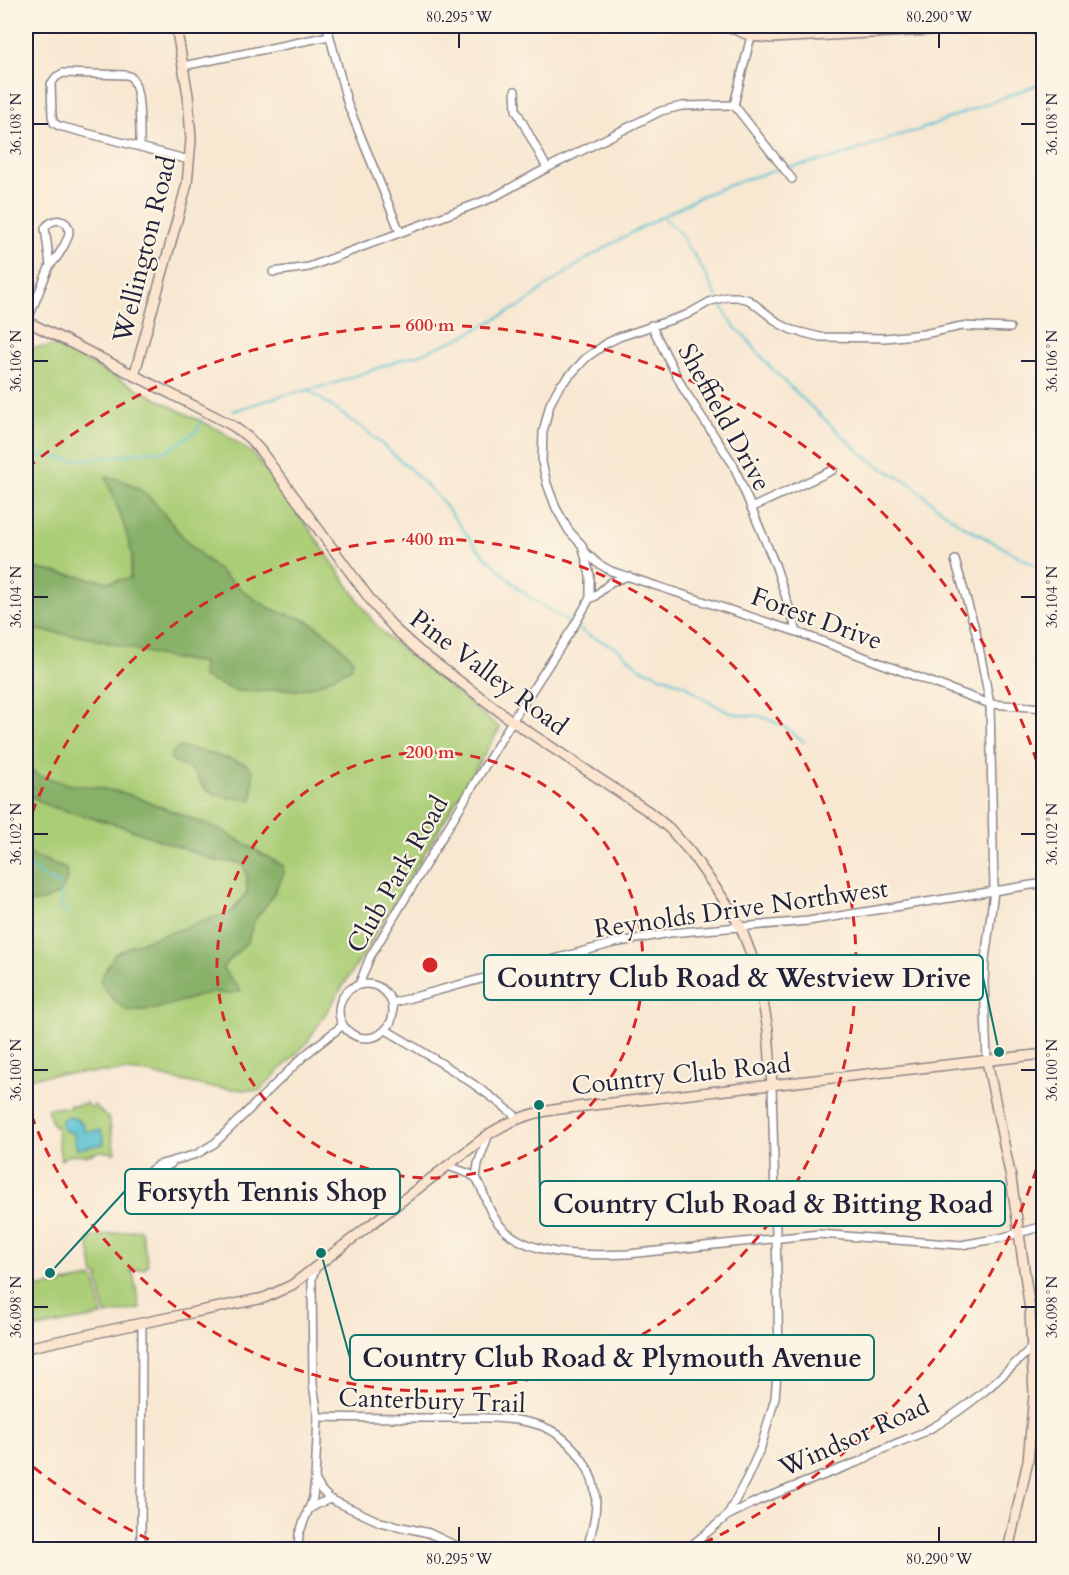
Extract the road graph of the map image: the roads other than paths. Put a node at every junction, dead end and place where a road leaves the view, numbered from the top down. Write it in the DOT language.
graph roads {
  1 [pos="176,26"];
  2 [pos="327,26"];
  3 [pos="727,26"];
  4 [pos="1007,26"];
  5 [pos="1017,26"];
  6 [pos="1044,31"];
  7 [pos="329,36"];
  8 [pos="751,36"];
  9 [pos="183,66"];
  10 [pos="514,91"];
  11 [pos="734,105"];
  12 [pos="140,147"];
  13 [pos="189,160"];
  14 [pos="547,168"];
  15 [pos="792,179"];
  16 [pos="400,232"];
  17 [pos="50,265"];
  18 [pos="273,272"];
  19 [pos="26,321"];
  20 [pos="651,326"];
  21 [pos="1010,328"];
  22 [pos="134,376"];
  23 [pos="833,470"];
  24 [pos="751,508"];
  25 [pos="583,549"];
  26 [pos="955,560"];
  27 [pos="629,576"];
  28 [pos="590,598"];
  29 [pos="797,632"];
  30 [pos="990,704"];
  31 [pos="1044,708"];
  32 [pos="512,722"];
  33 [pos="1044,883"];
  34 [pos="994,891"];
  35 [pos="741,928"];
  36 [pos="359,986"];
  37 [pos="392,1002"];
  38 [pos="343,1025"];
  39 [pos="386,1030"];
  40 [pos="1044,1054"];
  41 [pos="987,1061"];
  42 [pos="772,1085"];
  43 [pos="518,1118"];
  44 [pos="489,1134"];
  45 [pos="448,1166"];
  46 [pos="147,1177"];
  47 [pos="476,1178"];
  48 [pos="1044,1226"];
  49 [pos="1018,1232"];
  50 [pos="776,1238"];
  51 [pos="316,1267"];
  52 [pos="142,1323"];
  53 [pos="26,1348"];
  54 [pos="1031,1348"];
  55 [pos="318,1417"];
  56 [pos="315,1479"];
  57 [pos="330,1499"];
  58 [pos="308,1510"];
  59 [pos="727,1516"];
  60 [pos="141,1550"];
  61 [pos="298,1550"];
  62 [pos="465,1550"];
  63 [pos="586,1550"];
  64 [pos="686,1550"];
  65 [pos="1008,1550"];
  1 -- 9 [label="street, Wellington Road"];
  2 -- 7 [label="street"];
  3 -- 8 [label="street"];
  4 -- 8 [label="street"];
  5 -- 6 [label="street"];
  7 -- 9 [label="street"];
  7 -- 16 [label="street"];
  8 -- 11 [label="street"];
  9 -- 13 [label="street, Wellington Road"];
  10 -- 14 [label="street"];
  11 -- 14 [label="street"];
  11 -- 15 [label="street"];
  12 -- 12 [label="street"];
  12 -- 13 [label="street"];
  13 -- 22 [label="street, Wellington Road"];
  14 -- 16 [label="street"];
  16 -- 18 [label="street"];
  17 -- 17 [label="street"];
  17 -- 19 [label="street"];
  19 -- 22 [label="street, Pine Valley Road"];
  20 -- 21 [label="street"];
  20 -- 24 [label="street, Sheffield Drive"];
  20 -- 25 [label="street"];
  22 -- 32 [label="street, Pine Valley Road"];
  23 -- 24 [label="street"];
  24 -- 29 [label="street, Sheffield Drive"];
  25 -- 27 [label="street, Forest Drive"];
  25 -- 28 [label="street"];
  26 -- 30 [label="street"];
  27 -- 28 [label="street"];
  27 -- 29 [label="street, Forest Drive"];
  28 -- 32 [label="street, Club Park Road"];
  29 -- 30 [label="street, Forest Drive"];
  30 -- 31 [label="street, Forest Drive"];
  30 -- 34 [label="street"];
  32 -- 35 [label="street, Pine Valley Road"];
  32 -- 36 [label="street, Club Park Road"];
  33 -- 34 [label="street, Reynolds Drive Northwest"];
  34 -- 35 [label="street, Reynolds Drive Northwest"];
  34 -- 41 [label="street"];
  35 -- 37 [label="street, Reynolds Drive Northwest"];
  35 -- 42 [label="street, Pine Valley Road"];
  36 -- 37 [label="street"];
  36 -- 38 [label="street"];
  37 -- 39 [label="street"];
  38 -- 39 [label="street"];
  38 -- 46 [label="street"];
  39 -- 43 [label="street"];
  40 -- 41 [label="street, Country Club Road"];
  41 -- 42 [label="street, Country Club Road"];
  41 -- 49 [label="street"];
  42 -- 43 [label="street, Country Club Road"];
  42 -- 50 [label="street"];
  43 -- 44 [label="street, Country Club Road"];
  44 -- 45 [label="street, Country Club Road"];
  44 -- 47 [label="street"];
  45 -- 47 [label="street"];
  45 -- 51 [label="street, Country Club Road"];
  47 -- 50 [label="street"];
  48 -- 49 [label="street"];
  49 -- 50 [label="street"];
  49 -- 54 [label="street"];
  50 -- 59 [label="street"];
  51 -- 52 [label="street, Country Club Road"];
  51 -- 55 [label="street"];
  52 -- 53 [label="street, Country Club Road"];
  52 -- 60 [label="street"];
  54 -- 59 [label="street, Windsor Road"];
  54 -- 65 [label="street"];
  55 -- 56 [label="street"];
  55 -- 63 [label="street, Canterbury Trail"];
  56 -- 57 [label="street"];
  56 -- 58 [label="street"];
  57 -- 58 [label="street"];
  57 -- 62 [label="street"];
  58 -- 61 [label="street"];
  59 -- 64 [label="street, Windsor Road"];
}
